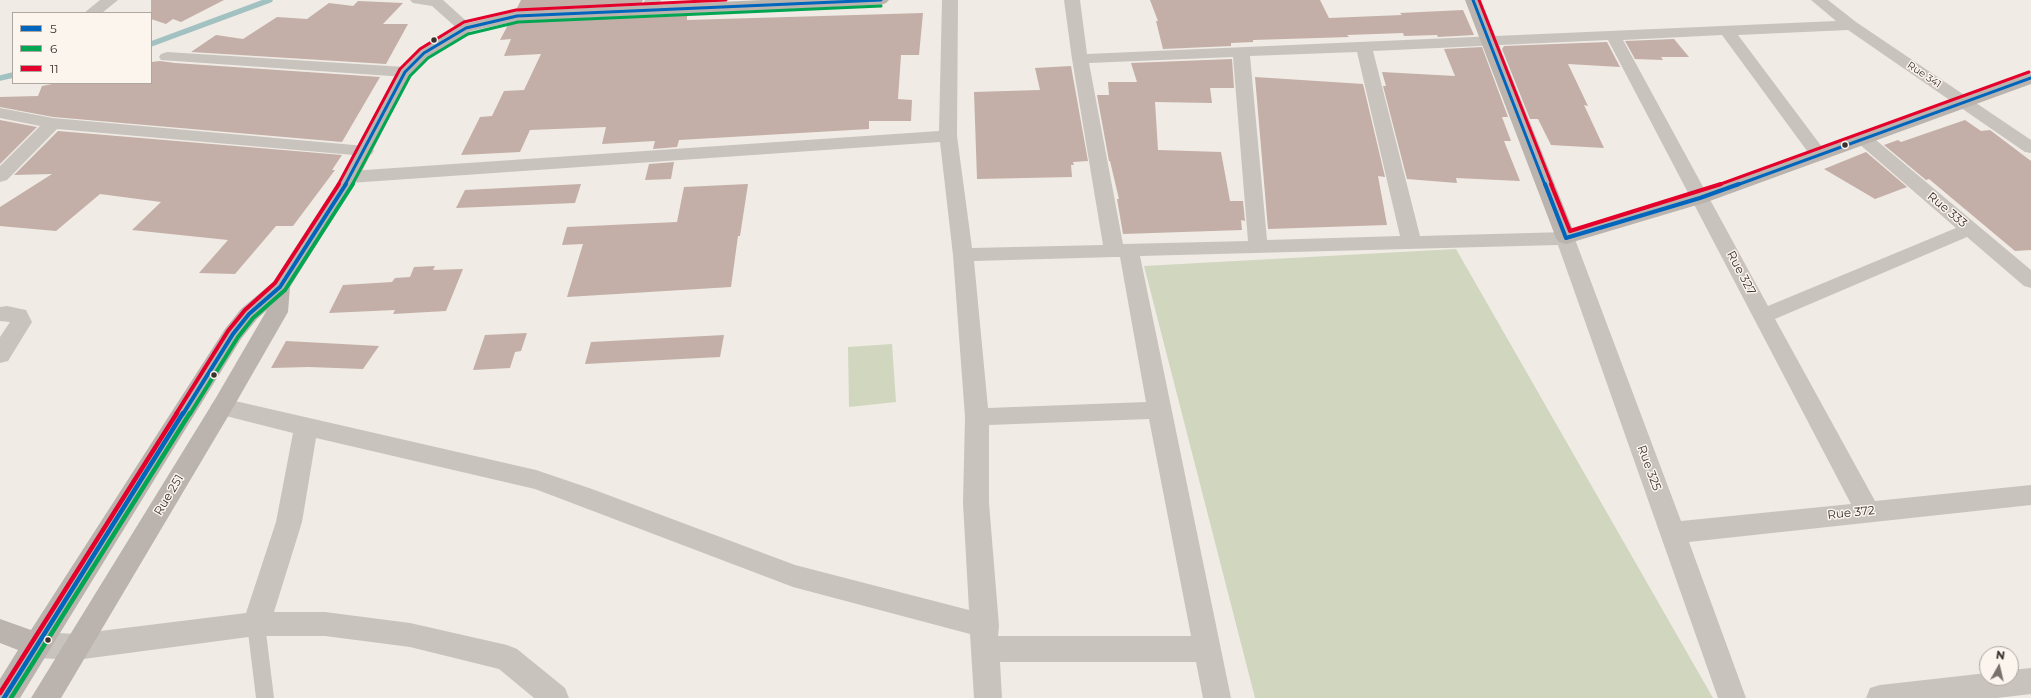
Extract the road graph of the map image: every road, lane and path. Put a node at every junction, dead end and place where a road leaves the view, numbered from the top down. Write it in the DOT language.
graph roads {
  1 [pos="110,0"];
  2 [pos="418,0"];
  3 [pos="881,0"];
  4 [pos="950,0"];
  5 [pos="1072,0"];
  6 [pos="1473,0"];
  7 [pos="1819,0"];
  8 [pos="436,1"];
  9 [pos="832,1"];
  10 [pos="650,4"];
  11 [pos="93,12"];
  12 [pos="1851,25"];
  13 [pos="466,28"];
  14 [pos="1727,31"];
  15 [pos="1613,36"];
  16 [pos="1489,41"];
  17 [pos="1364,46"];
  18 [pos="1241,52"];
  19 [pos="167,57"];
  20 [pos="1080,58"];
  21 [pos="405,72"];
  22 [pos="2031,78"];
  23 [pos="1964,102"];
  24 [pos="0,113"];
  25 [pos="53,123"];
  26 [pos="948,136"];
  27 [pos="1864,139"];
  28 [pos="2031,148"];
  29 [pos="365,151"];
  30 [pos="1819,155"];
  31 [pos="0,176"];
  32 [pos="350,177"];
  33 [pos="1700,198"];
  34 [pos="1970,229"];
  35 [pos="1566,238"];
  36 [pos="1412,243"];
  37 [pos="1258,247"];
  38 [pos="1122,251"];
  39 [pos="963,255"];
  40 [pos="2031,281"];
  41 [pos="280,287"];
  42 [pos="0,314"];
  43 [pos="1763,316"];
  44 [pos="0,354"];
  45 [pos="222,407"];
  46 [pos="1159,410"];
  47 [pos="977,417"];
  48 [pos="306,427"];
  49 [pos="2031,495"];
  50 [pos="1867,512"];
  51 [pos="1672,533"];
  52 [pos="256,624"];
  53 [pos="0,631"];
  54 [pos="985,637"];
  55 [pos="38,646"];
  56 [pos="76,647"];
  57 [pos="1207,649"];
  58 [pos="2031,681"];
  59 [pos="1965,693"];
  60 [pos="4,698"];
  61 [pos="45,698"];
  62 [pos="265,698"];
  63 [pos="556,698"];
  64 [pos="988,698"];
  65 [pos="1218,698"];
  66 [pos="1732,698"];
  67 [pos="1880,698"];
  1 -- 11 [label="street"];
  2 -- 8 [label="street"];
  3 -- 9 [label="main road, Rue 251"];
  4 -- 26 [label="street"];
  5 -- 20 [label="street"];
  6 -- 16 [label="main road"];
  7 -- 12 [label="street, Rue 341"];
  8 -- 13 [label="street"];
  9 -- 10 [label="main road, Rue 251"];
  10 -- 13 [label="main road, Rue 251"];
  12 -- 14 [label="street"];
  12 -- 23 [label="street, Rue 341"];
  13 -- 21 [label="main road, Rue 251"];
  14 -- 15 [label="street"];
  14 -- 30 [label="street"];
  15 -- 16 [label="street"];
  15 -- 33 [label="street, Rue 327"];
  16 -- 17 [label="street"];
  16 -- 35 [label="main road"];
  17 -- 18 [label="street"];
  17 -- 36 [label="street"];
  18 -- 20 [label="street"];
  18 -- 37 [label="street"];
  19 -- 21 [label="street"];
  20 -- 38 [label="street"];
  21 -- 29 [label="main road, Rue 251"];
  22 -- 23 [label="main road"];
  23 -- 27 [label="main road"];
  23 -- 28 [label="street, Rue 341"];
  24 -- 25 [label="street"];
  25 -- 29 [label="street"];
  25 -- 31 [label="street"];
  26 -- 32 [label="street"];
  26 -- 39 [label="street"];
  27 -- 30 [label="main road"];
  27 -- 34 [label="street, Rue 333"];
  29 -- 32 [label="main road, Rue 251"];
  30 -- 33 [label="main road"];
  32 -- 41 [label="main road, Rue 251"];
  33 -- 35 [label="main road"];
  33 -- 43 [label="street, Rue 327"];
  34 -- 40 [label="street, Rue 333"];
  34 -- 43 [label="street"];
  35 -- 36 [label="street"];
  35 -- 51 [label="street, Rue 325"];
  36 -- 37 [label="street"];
  37 -- 38 [label="street"];
  38 -- 39 [label="street"];
  38 -- 46 [label="street"];
  39 -- 47 [label="street"];
  41 -- 45 [label="main road, Rue 251"];
  41 -- 55 [label="main road, Rue 251"];
  42 -- 44 [label="street"];
  43 -- 50 [label="street, Rue 327"];
  45 -- 48 [label="street"];
  45 -- 56 [label="main road, Rue 251"];
  46 -- 47 [label="street"];
  46 -- 57 [label="street"];
  47 -- 54 [label="street"];
  48 -- 52 [label="street"];
  48 -- 54 [label="street"];
  49 -- 50 [label="street, Rue 372"];
  50 -- 51 [label="street, Rue 372"];
  51 -- 66 [label="street, Rue 325"];
  52 -- 56 [label="street"];
  52 -- 62 [label="lane"];
  52 -- 63 [label="street"];
  53 -- 55 [label="main road"];
  54 -- 57 [label="street"];
  54 -- 64 [label="street"];
  55 -- 56 [label="street"];
  55 -- 60 [label="main road, Rue 251"];
  56 -- 61 [label="main road, Rue 251"];
  57 -- 65 [label="street"];
  58 -- 59 [label="street"];
  59 -- 67 [label="street"];
}
